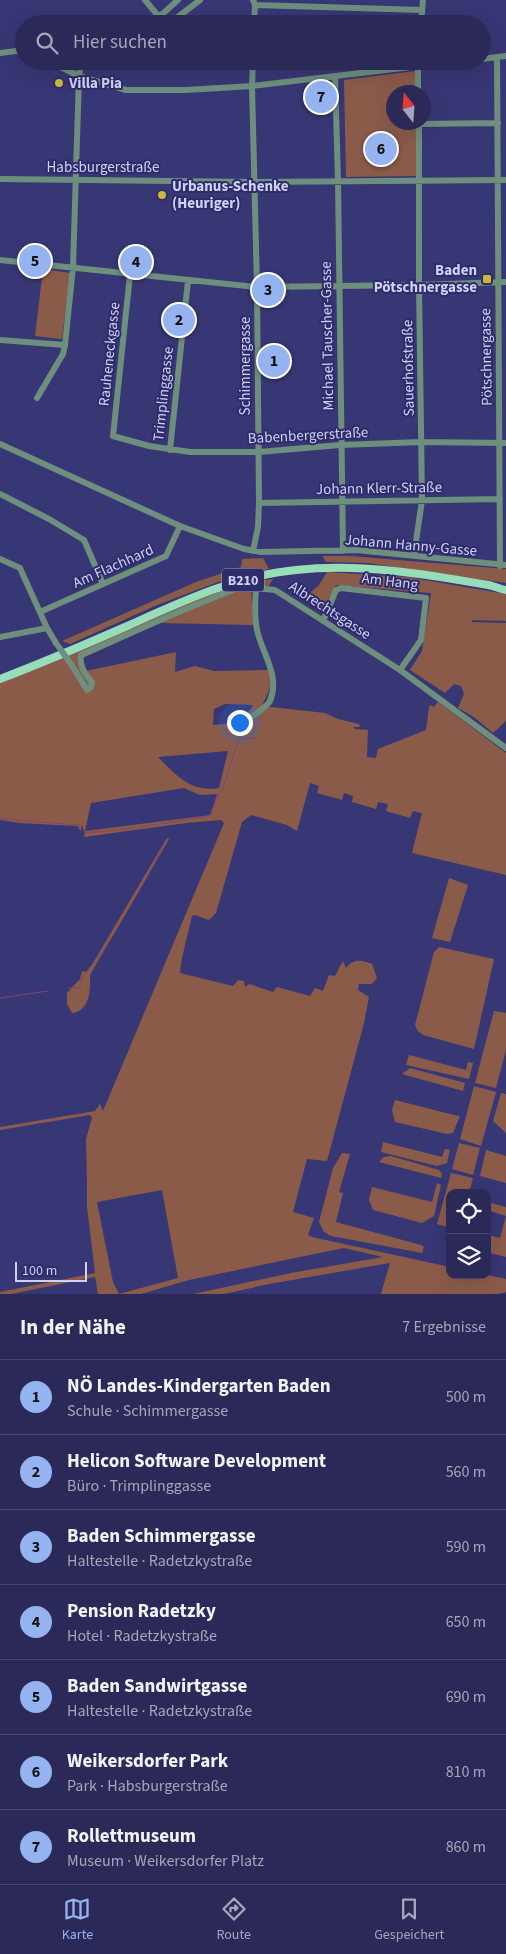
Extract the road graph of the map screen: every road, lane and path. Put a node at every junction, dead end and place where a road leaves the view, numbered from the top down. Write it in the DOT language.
graph roads {
  1 [pos="145,0"];
  2 [pos="178,0"];
  3 [pos="200,0"];
  4 [pos="423,0"];
  5 [pos="254,2"];
  6 [pos="422,10"];
  7 [pos="157,15"];
  8 [pos="161,15"];
  9 [pos="180,15"];
  10 [pos="254,15"];
  11 [pos="422,15"];
  12 [pos="15,51"];
  13 [pos="0,53"];
  14 [pos="506,56"];
  15 [pos="497,57"];
  16 [pos="491,58"];
  17 [pos="67,70"];
  18 [pos="80,70"];
  19 [pos="253,70"];
  20 [pos="376,70"];
  21 [pos="417,70"];
  22 [pos="79,76"];
  23 [pos="335,76"];
  24 [pos="418,85"];
  25 [pos="252,86"];
  26 [pos="431,123"];
  27 [pos="498,123"];
  28 [pos="419,130"];
  29 [pos="0,179"];
  30 [pos="76,180"];
  31 [pos="338,180"];
  32 [pos="418,180"];
  33 [pos="497,180"];
  34 [pos="506,180"];
  35 [pos="255,182"];
  36 [pos="0,260"];
  37 [pos="73,267"];
  38 [pos="130,275"];
  39 [pos="188,280"];
  40 [pos="506,282"];
  41 [pos="498,283"];
  42 [pos="419,285"];
  43 [pos="339,286"];
  44 [pos="257,287"];
  45 [pos="0,340"];
  46 [pos="66,345"];
  47 [pos="37,398"];
  48 [pos="112,436"];
  49 [pos="421,442"];
  50 [pos="503,443"];
  51 [pos="0,444"];
  52 [pos="340,444"];
  53 [pos="170,450"];
  54 [pos="258,452"];
  55 [pos="0,494"];
  56 [pos="500,499"];
  57 [pos="422,500"];
  58 [pos="342,501"];
  59 [pos="259,503"];
  60 [pos="180,526"];
  61 [pos="253,551"];
  62 [pos="343,551"];
  63 [pos="414,555"];
  64 [pos="0,559"];
  65 [pos="503,566"];
  66 [pos="103,584"];
  67 [pos="256,588"];
  68 [pos="506,588"];
  69 [pos="40,612"];
  70 [pos="324,621"];
  71 [pos="47,628"];
  72 [pos="0,636"];
  73 [pos="400,670"];
  74 [pos="0,679"];
  75 [pos="246,721"];
  76 [pos="506,748"];
  1 -- 7 [label="street"];
  2 -- 8 [label="street"];
  3 -- 9 [label="street"];
  4 -- 6 [label="street"];
  5 -- 6 [label="street"];
  5 -- 10 [label="street"];
  6 -- 11 [label="street"];
  12 -- 13 [label="street"];
  14 -- 15 [label="street"];
  15 -- 16 [label="street"];
  15 -- 27 [label="street, Pötschnergasse"];
  17 -- 22 [label="street"];
  18 -- 22 [label="street"];
  19 -- 25 [label="street, Schimmergasse"];
  20 -- 23 [label="street"];
  21 -- 24 [label="street"];
  22 -- 25 [label="street"];
  22 -- 30 [label="street"];
  23 -- 25 [label="street"];
  23 -- 31 [label="street, Michael Tauscher-Gasse"];
  25 -- 35 [label="street, Schimmergasse"];
  26 -- 27 [label="street"];
  27 -- 33 [label="street, Pötschnergasse"];
  28 -- 32 [label="street, Sauerhofstraße"];
  29 -- 30 [label="street, Habsburgerstraße"];
  30 -- 35 [label="street, Habsburgerstraße"];
  30 -- 37 [label="street"];
  31 -- 32 [label="street, Habsburgerstraße"];
  31 -- 35 [label="street, Habsburgerstraße"];
  31 -- 43 [label="street, Michael Tauscher-Gasse"];
  32 -- 33 [label="street, Habsburgerstraße"];
  32 -- 42 [label="street, Sauerhofstraße"];
  33 -- 34 [label="street, Habsburgerstraße"];
  33 -- 41 [label="street, Pötschnergasse"];
  35 -- 44 [label="street, Schimmergasse"];
  36 -- 37 [label="street"];
  37 -- 38 [label="street"];
  37 -- 46 [label="street"];
  38 -- 39 [label="street"];
  38 -- 48 [label="street, Rauheneckgasse"];
  39 -- 44 [label="street"];
  39 -- 53 [label="street, Trimplinggasse"];
  40 -- 41 [label="street"];
  41 -- 42 [label="street"];
  41 -- 50 [label="street, Pötschnergasse"];
  42 -- 43 [label="street"];
  42 -- 49 [label="street, Sauerhofstraße"];
  43 -- 44 [label="street"];
  43 -- 52 [label="street, Michael Tauscher-Gasse"];
  44 -- 54 [label="street, Schimmergasse"];
  45 -- 46 [label="street"];
  46 -- 47 [label="street"];
  48 -- 53 [label="street, Babenbergerstraße"];
  49 -- 50 [label="street, Babenbergerstraße"];
  49 -- 52 [label="street, Babenbergerstraße"];
  49 -- 57 [label="street, Sauerhofstraße"];
  50 -- 56 [label="street, Pötschnergasse"];
  51 -- 60 [label="street"];
  52 -- 54 [label="street, Babenbergerstraße"];
  52 -- 58 [label="street, Michael Tauscher-Gasse"];
  53 -- 54 [label="street, Babenbergerstraße"];
  54 -- 59 [label="street, Schimmergasse"];
  55 -- 66 [label="street"];
  56 -- 57 [label="street, Johann Klerr-Straße"];
  56 -- 65 [label="street, Pötschnergasse"];
  57 -- 58 [label="street, Johann Klerr-Straße"];
  57 -- 63 [label="street, Sauerhofstraße"];
  58 -- 59 [label="street, Johann Klerr-Straße"];
  58 -- 62 [label="street, Michael Tauscher-Gasse"];
  59 -- 61 [label="street, Schimmergasse"];
  60 -- 61 [label="street"];
  60 -- 66 [label="street, Am Flachhard"];
  61 -- 62 [label="street, Johann Hanny-Gasse"];
  62 -- 63 [label="street, Johann Hanny-Gasse"];
  63 -- 65 [label="street, Johann Hanny-Gasse"];
  64 -- 69 [label="street"];
  66 -- 69 [label="street, Am Flachhard"];
  67 -- 70 [label="street, Albrechtsgasse"];
  67 -- 71 [label="street, Albrechtsgasse, bridge"];
  67 -- 75 [label="street"];
  68 -- 74 [label="main road, B210"];
  69 -- 71 [label="street"];
  70 -- 73 [label="street, Albrechtsgasse"];
  70 -- 73 [label="street, Am Hang"];
  71 -- 72 [label="street"];
  73 -- 76 [label="street, Albrechtsgasse"];
}
